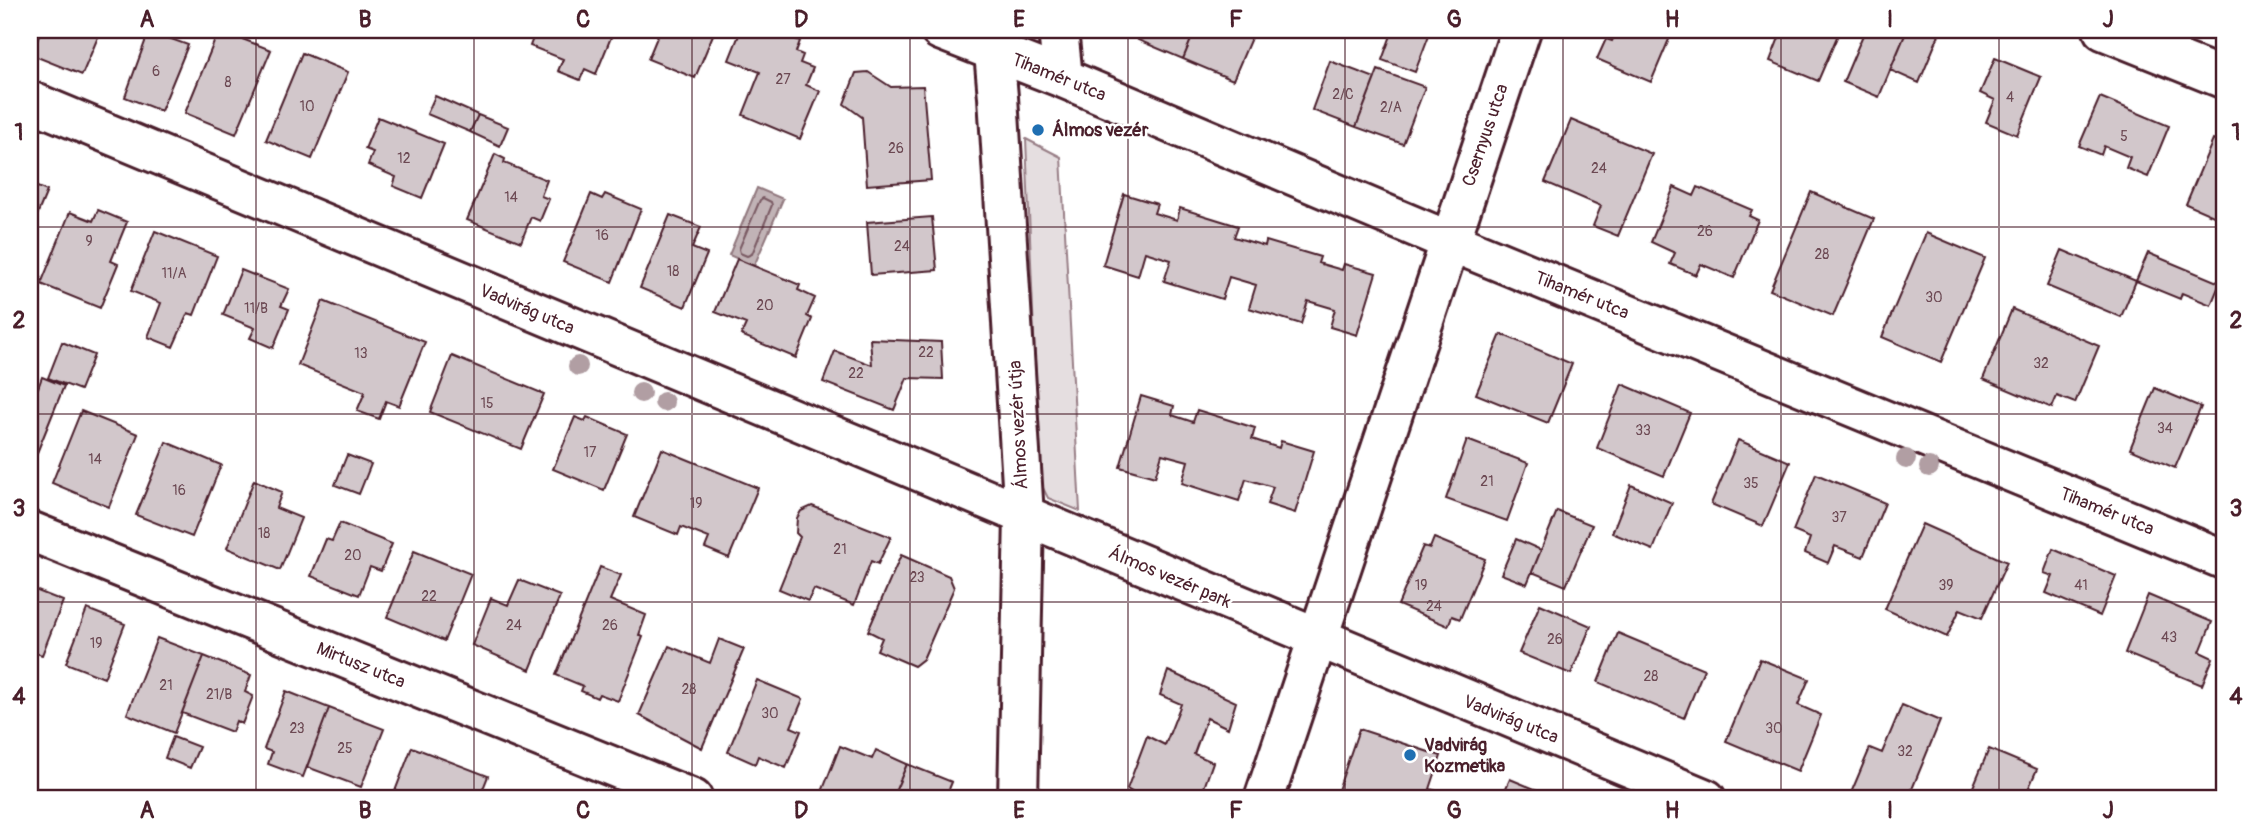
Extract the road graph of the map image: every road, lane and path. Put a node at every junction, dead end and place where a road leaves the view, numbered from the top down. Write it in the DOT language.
graph roads {
  1 [pos="940,30"];
  2 [pos="1058,30"];
  3 [pos="1521,30"];
  4 [pos="2103,30"];
  5 [pos="993,41"];
  6 [pos="1063,78"];
  7 [pos="2225,79"];
  8 [pos="30,101"];
  9 [pos="1450,241"];
  10 [pos="1024,516"];
  11 [pos="30,531"];
  12 [pos="2225,560"];
  13 [pos="1317,639"];
  14 [pos="693,799"];
  15 [pos="1018,799"];
  16 [pos="1264,799"];
  17 [pos="1706,799"];
  1 -- 5 [label="street, Tihamér utca"];
  2 -- 6 [label="street"];
  3 -- 9 [label="street, Csernyus utca"];
  4 -- 7 [label="street"];
  5 -- 6 [label="street, Tihamér utca"];
  5 -- 10 [label="street, Álmos vezér útja"];
  6 -- 9 [label="street, Tihamér utca"];
  8 -- 10 [label="street, Vadvirág utca"];
  9 -- 12 [label="street, Tihamér utca"];
  9 -- 13 [label="street"];
  10 -- 13 [label="street, Álmos vezér park"];
  10 -- 15 [label="street, Álmos vezér útja"];
  11 -- 14 [label="street, Mirtusz utca"];
  13 -- 16 [label="street"];
  13 -- 17 [label="street, Vadvirág utca"];
}
